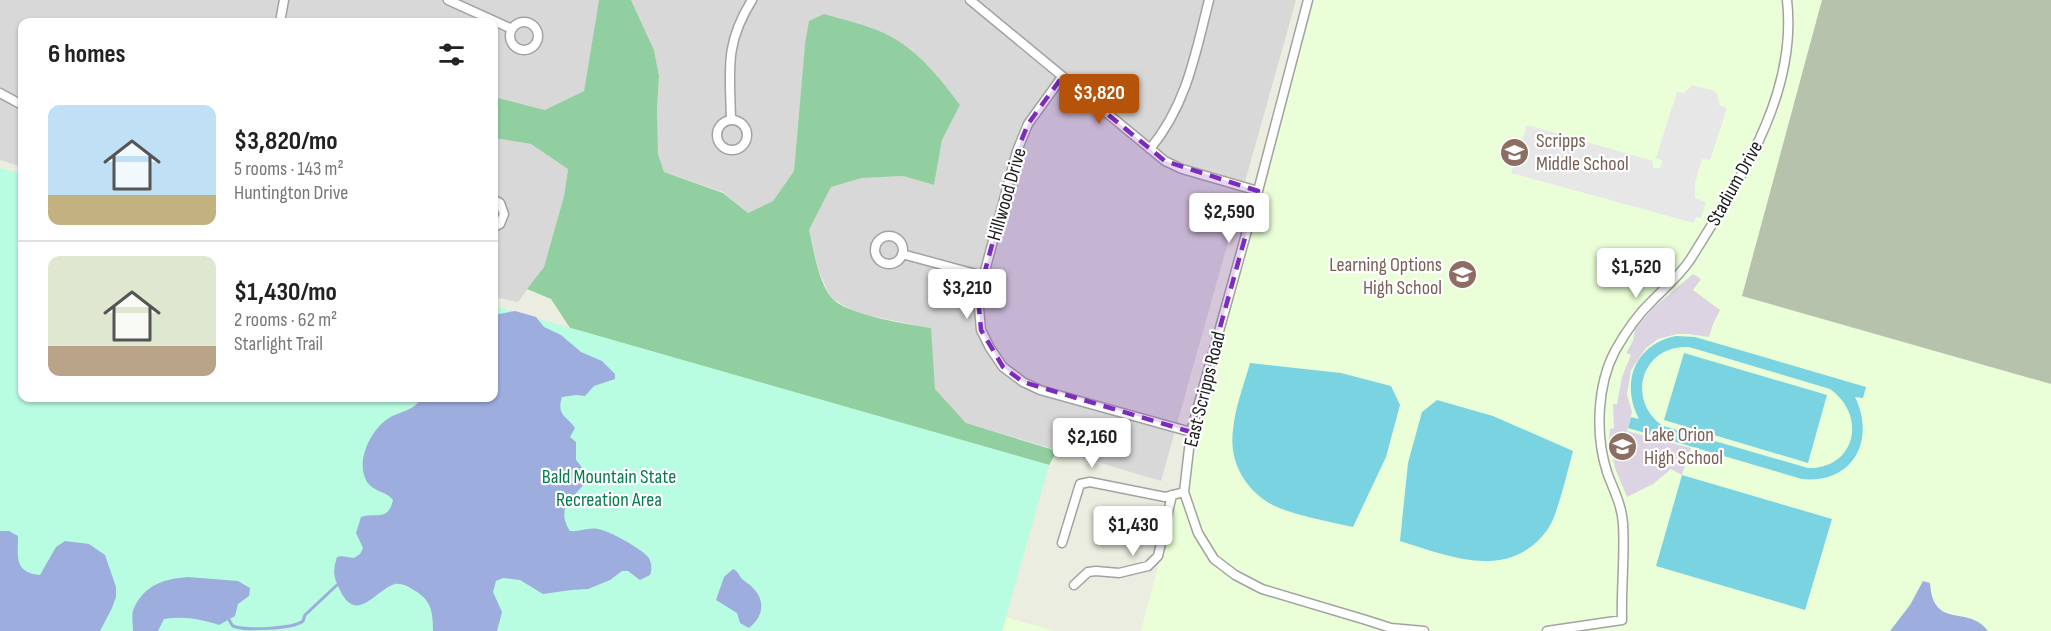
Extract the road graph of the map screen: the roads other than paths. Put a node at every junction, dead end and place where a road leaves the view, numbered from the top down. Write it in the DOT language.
graph roads {
  1 [pos="284,0"];
  2 [pos="448,0"];
  3 [pos="752,0"];
  4 [pos="970,0"];
  5 [pos="1209,0"];
  6 [pos="1308,0"];
  7 [pos="1787,0"];
  8 [pos="281,18"];
  9 [pos="488,18"];
  10 [pos="498,23"];
  11 [pos="512,29"];
  12 [pos="1062,77"];
  13 [pos="0,93"];
  14 [pos="18,103"];
  15 [pos="731,120"];
  16 [pos="1150,149"];
  17 [pos="1258,190"];
  18 [pos="498,202"];
  19 [pos="498,225"];
  20 [pos="902,254"];
  21 [pos="983,276"];
  22 [pos="1191,432"];
  23 [pos="1184,492"];
  24 [pos="1172,495"];
  25 [pos="1062,543"];
  26 [pos="1074,585"];
  27 [pos="1424,631"];
  28 [pos="1547,631"];
  1 -- 8 [label="street"];
  2 -- 9 [label="street"];
  3 -- 15 [label="street"];
  4 -- 12 [label="street"];
  5 -- 16 [label="street"];
  6 -- 17 [label="street, East Scripps Road"];
  7 -- 28 [label="street, Stadium Drive"];
  10 -- 11 [label="street"];
  12 -- 16 [label="street"];
  12 -- 21 [label="street, Hillwood Drive"];
  13 -- 14 [label="street"];
  16 -- 17 [label="street"];
  17 -- 22 [label="street, East Scripps Road"];
  18 -- 19 [label="street"];
  20 -- 21 [label="street"];
  21 -- 22 [label="street, Hillwood Drive"];
  22 -- 23 [label="street, East Scripps Road"];
  23 -- 24 [label="street"];
  23 -- 27 [label="street, East Scripps Road"];
  24 -- 25 [label="street"];
  24 -- 26 [label="street"];
}
